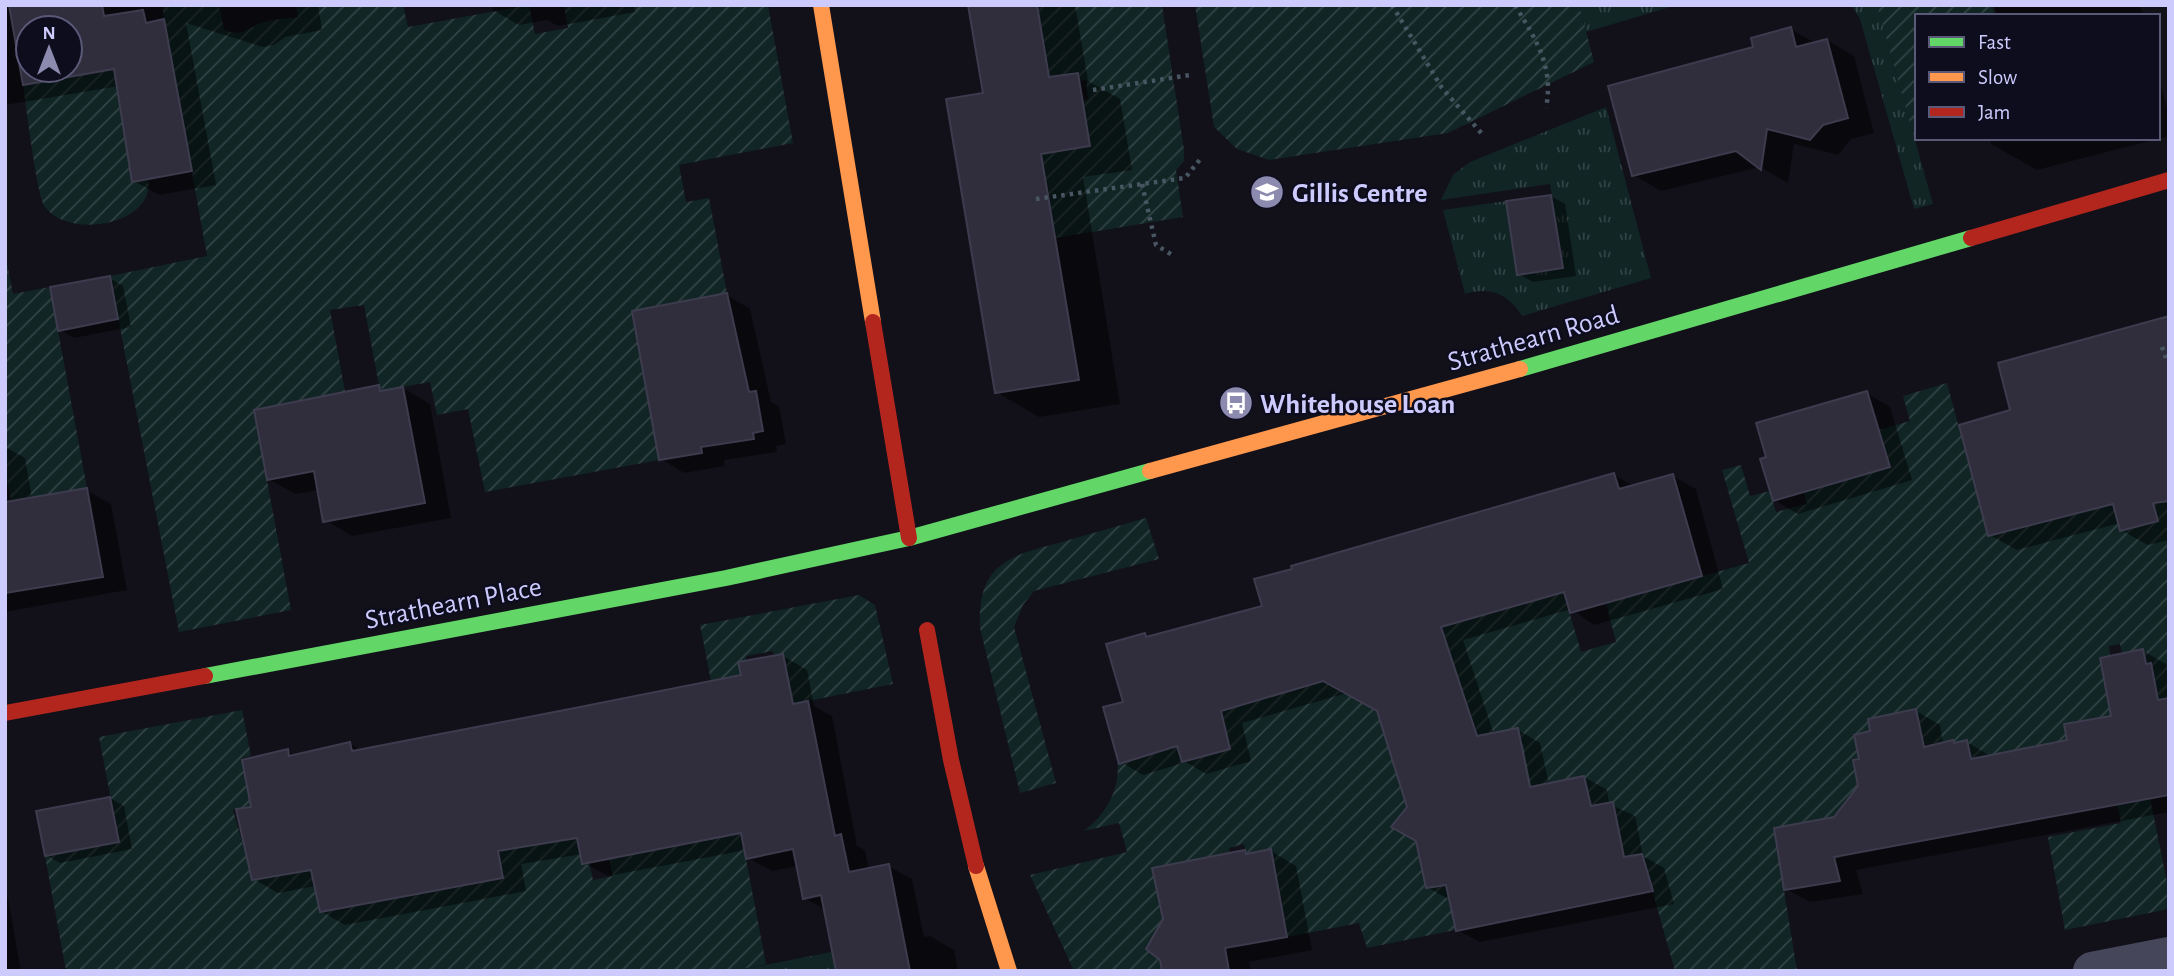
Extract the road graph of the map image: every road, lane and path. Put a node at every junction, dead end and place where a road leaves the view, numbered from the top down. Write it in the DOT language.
graph roads {
  1 [pos="821,5"];
  2 [pos="1392,5"];
  3 [pos="1515,5"];
  4 [pos="1189,75"];
  5 [pos="1093,90"];
  6 [pos="1546,108"];
  7 [pos="1483,135"];
  8 [pos="1202,157"];
  9 [pos="2169,180"];
  10 [pos="1142,184"];
  11 [pos="1036,199"];
  12 [pos="1174,256"];
  13 [pos="2162,347"];
  14 [pos="2166,358"];
  15 [pos="909,538"];
  16 [pos="927,630"];
  17 [pos="5,713"];
  18 [pos="2169,956"];
  19 [pos="1009,971"];
  20 [pos="2092,971"];
  1 -- 15 [label="street"];
  2 -- 7 [label="path"];
  3 -- 6 [label="path"];
  4 -- 5 [label="path"];
  8 -- 10 [label="path"];
  9 -- 15 [label="street, Strathearn Road"];
  10 -- 11 [label="path"];
  10 -- 12 [label="path"];
  13 -- 14 [label="path"];
  15 -- 17 [label="street, Strathearn Place"];
  16 -- 19 [label="street"];
  18 -- 20 [label="street"];
}
